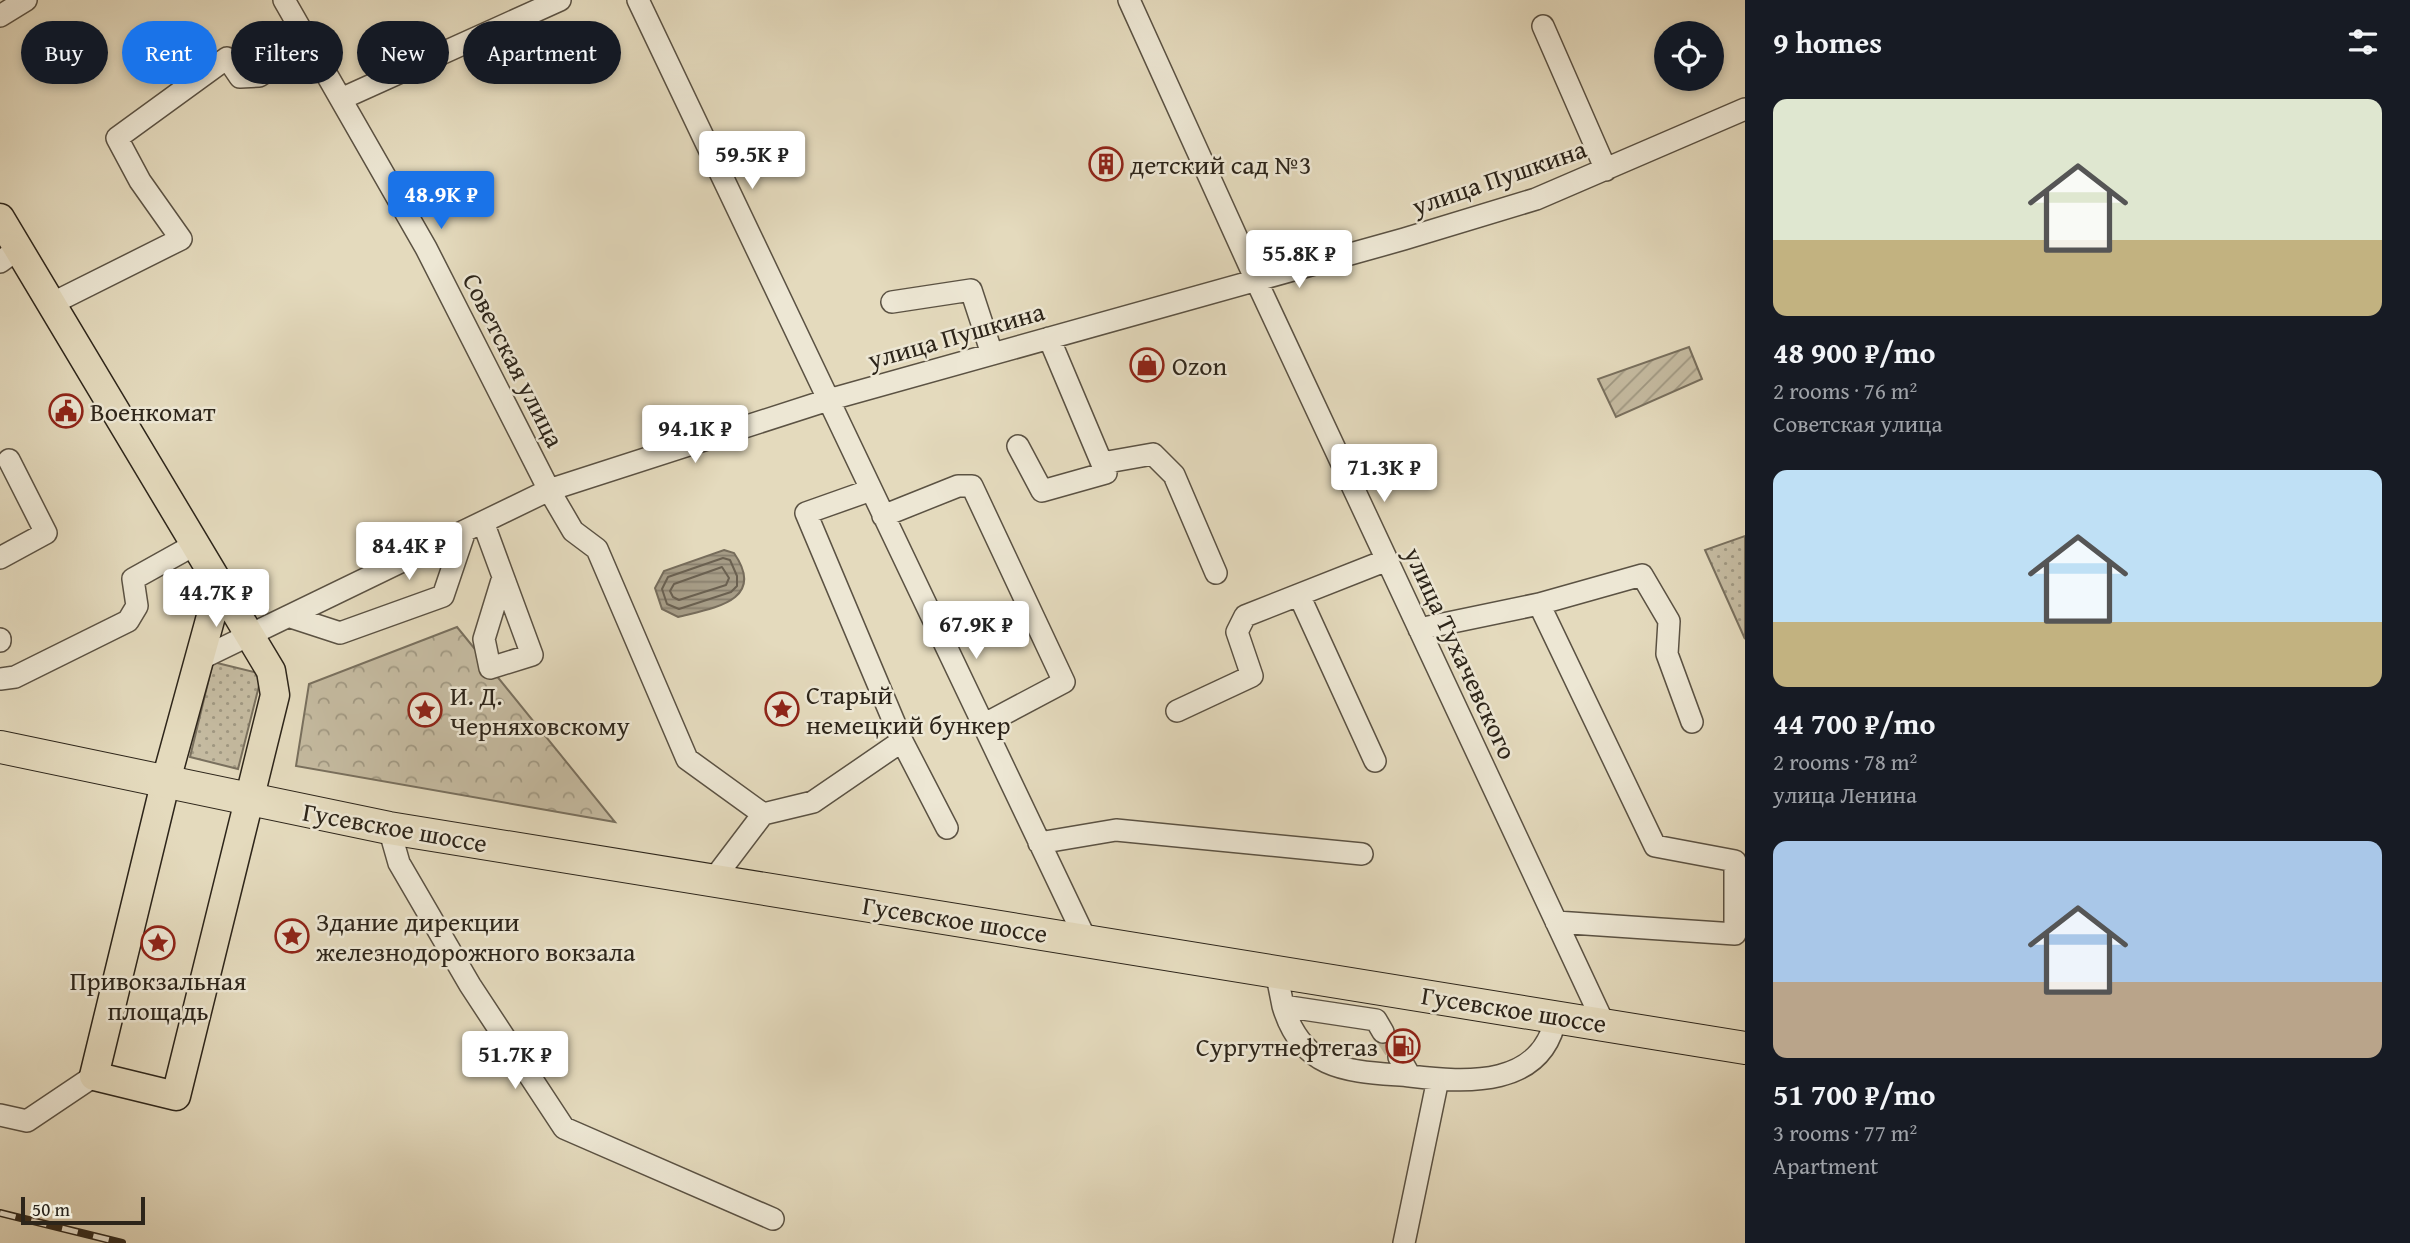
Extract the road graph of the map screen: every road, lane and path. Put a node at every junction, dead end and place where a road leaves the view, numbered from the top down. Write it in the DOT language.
graph roads {
  1 [pos="26,0"];
  2 [pos="284,0"];
  3 [pos="560,0"];
  4 [pos="638,0"];
  5 [pos="1129,0"];
  6 [pos="0,16"];
  7 [pos="296,21"];
  8 [pos="1543,26"];
  9 [pos="231,64"];
  10 [pos="332,84"];
  11 [pos="341,99"];
  12 [pos="1745,109"];
  13 [pos="1606,170"];
  14 [pos="0,218"];
  15 [pos="9,255"];
  16 [pos="1256,280"];
  17 [pos="892,302"];
  18 [pos="51,304"];
  19 [pos="1049,338"];
  20 [pos="992,354"];
  21 [pos="828,400"];
  22 [pos="1018,446"];
  23 [pos="9,460"];
  24 [pos="1102,463"];
  25 [pos="549,490"];
  26 [pos="871,490"];
  27 [pos="883,516"];
  28 [pos="474,527"];
  29 [pos="194,545"];
  30 [pos="0,558"];
  31 [pos="1387,560"];
  32 [pos="1216,573"];
  33 [pos="503,577"];
  34 [pos="219,587"];
  35 [pos="1299,595"];
  36 [pos="1539,604"];
  37 [pos="291,617"];
  38 [pos="1419,629"];
  39 [pos="250,637"];
  40 [pos="200,659"];
  41 [pos="0,679"];
  42 [pos="1177,711"];
  43 [pos="1692,722"];
  44 [pos="982,724"];
  45 [pos="902,741"];
  46 [pos="0,747"];
  47 [pos="1376,761"];
  48 [pos="166,784"];
  49 [pos="248,801"];
  50 [pos="763,814"];
  51 [pos="389,828"];
  52 [pos="947,828"];
  53 [pos="1039,843"];
  54 [pos="1362,854"];
  55 [pos="713,880"];
  56 [pos="1556,922"];
  57 [pos="1086,940"];
  58 [pos="1276,971"];
  59 [pos="1283,1006"];
  60 [pos="1556,1016"];
  61 [pos="1604,1024"];
  62 [pos="1383,1032"];
  63 [pos="1745,1048"];
  64 [pos="1399,1057"];
  65 [pos="94,1076"];
  66 [pos="1410,1076"];
  67 [pos="1438,1080"];
  68 [pos="0,1115"];
  69 [pos="773,1219"];
  70 [pos="1405,1243"];
  1 -- 6 [label="street"];
  2 -- 7 [label="street, Советская улица"];
  3 -- 11 [label="street"];
  4 -- 21 [label="street"];
  5 -- 16 [label="street, улица Тухачевского"];
  8 -- 13 [label="street"];
  9 -- 18 [label="street"];
  10 -- 11 [label="street, Советская улица"];
  11 -- 25 [label="street, Советская улица"];
  12 -- 13 [label="street, улица Пушкина"];
  13 -- 16 [label="street, улица Пушкина"];
  14 -- 15 [label="main road"];
  15 -- 18 [label="main road"];
  16 -- 19 [label="street, улица Пушкина"];
  16 -- 31 [label="street, улица Тухачевского"];
  17 -- 20 [label="street"];
  18 -- 29 [label="main road"];
  19 -- 20 [label="street, улица Пушкина"];
  19 -- 24 [label="street"];
  20 -- 21 [label="street, улица Пушкина"];
  21 -- 25 [label="street, улица Пушкина"];
  21 -- 26 [label="street"];
  22 -- 24 [label="street"];
  23 -- 30 [label="street"];
  24 -- 32 [label="street"];
  25 -- 28 [label="street, улица Пушкина"];
  25 -- 50 [label="street, Советская улица"];
  26 -- 27 [label="street"];
  26 -- 45 [label="street"];
  27 -- 44 [label="street"];
  27 -- 44 [label="street"];
  28 -- 33 [label="street"];
  28 -- 37 [label="street, улица Пушкина"];
  28 -- 37 [label="street"];
  29 -- 34 [label="main road"];
  29 -- 41 [label="street"];
  31 -- 35 [label="street"];
  31 -- 38 [label="street, улица Тухачевского"];
  34 -- 39 [label="main road"];
  34 -- 40 [label="main road"];
  35 -- 42 [label="street"];
  35 -- 47 [label="street"];
  36 -- 38 [label="street"];
  36 -- 43 [label="street"];
  36 -- 56 [label="street"];
  37 -- 39 [label="street, улица Пушкина"];
  38 -- 56 [label="street, улица Тухачевского"];
  39 -- 40 [label="street, улица Пушкина"];
  39 -- 49 [label="main road"];
  40 -- 48 [label="main road"];
  44 -- 53 [label="street"];
  45 -- 50 [label="street"];
  45 -- 52 [label="street"];
  46 -- 48 [label="highway, Гусевское шоссе"];
  48 -- 49 [label="highway, Гусевское шоссе"];
  48 -- 65 [label="main road"];
  49 -- 51 [label="highway, Гусевское шоссе"];
  49 -- 65 [label="main road"];
  50 -- 55 [label="street"];
  51 -- 55 [label="highway, Гусевское шоссе"];
  51 -- 69 [label="street"];
  53 -- 54 [label="street"];
  53 -- 57 [label="street"];
  55 -- 57 [label="highway, Гусевское шоссе"];
  56 -- 61 [label="street, улица Тухачевского"];
  57 -- 58 [label="highway, Гусевское шоссе"];
  58 -- 59 [label="street"];
  58 -- 60 [label="highway, Гусевское шоссе"];
  59 -- 62 [label="street"];
  59 -- 66 [label="street"];
  60 -- 61 [label="highway, Гусевское шоссе"];
  60 -- 67 [label="street"];
  61 -- 63 [label="highway, Гусевское шоссе"];
  64 -- 66 [label="street"];
  65 -- 68 [label="street"];
  66 -- 67 [label="street"];
  67 -- 70 [label="street"];
}
